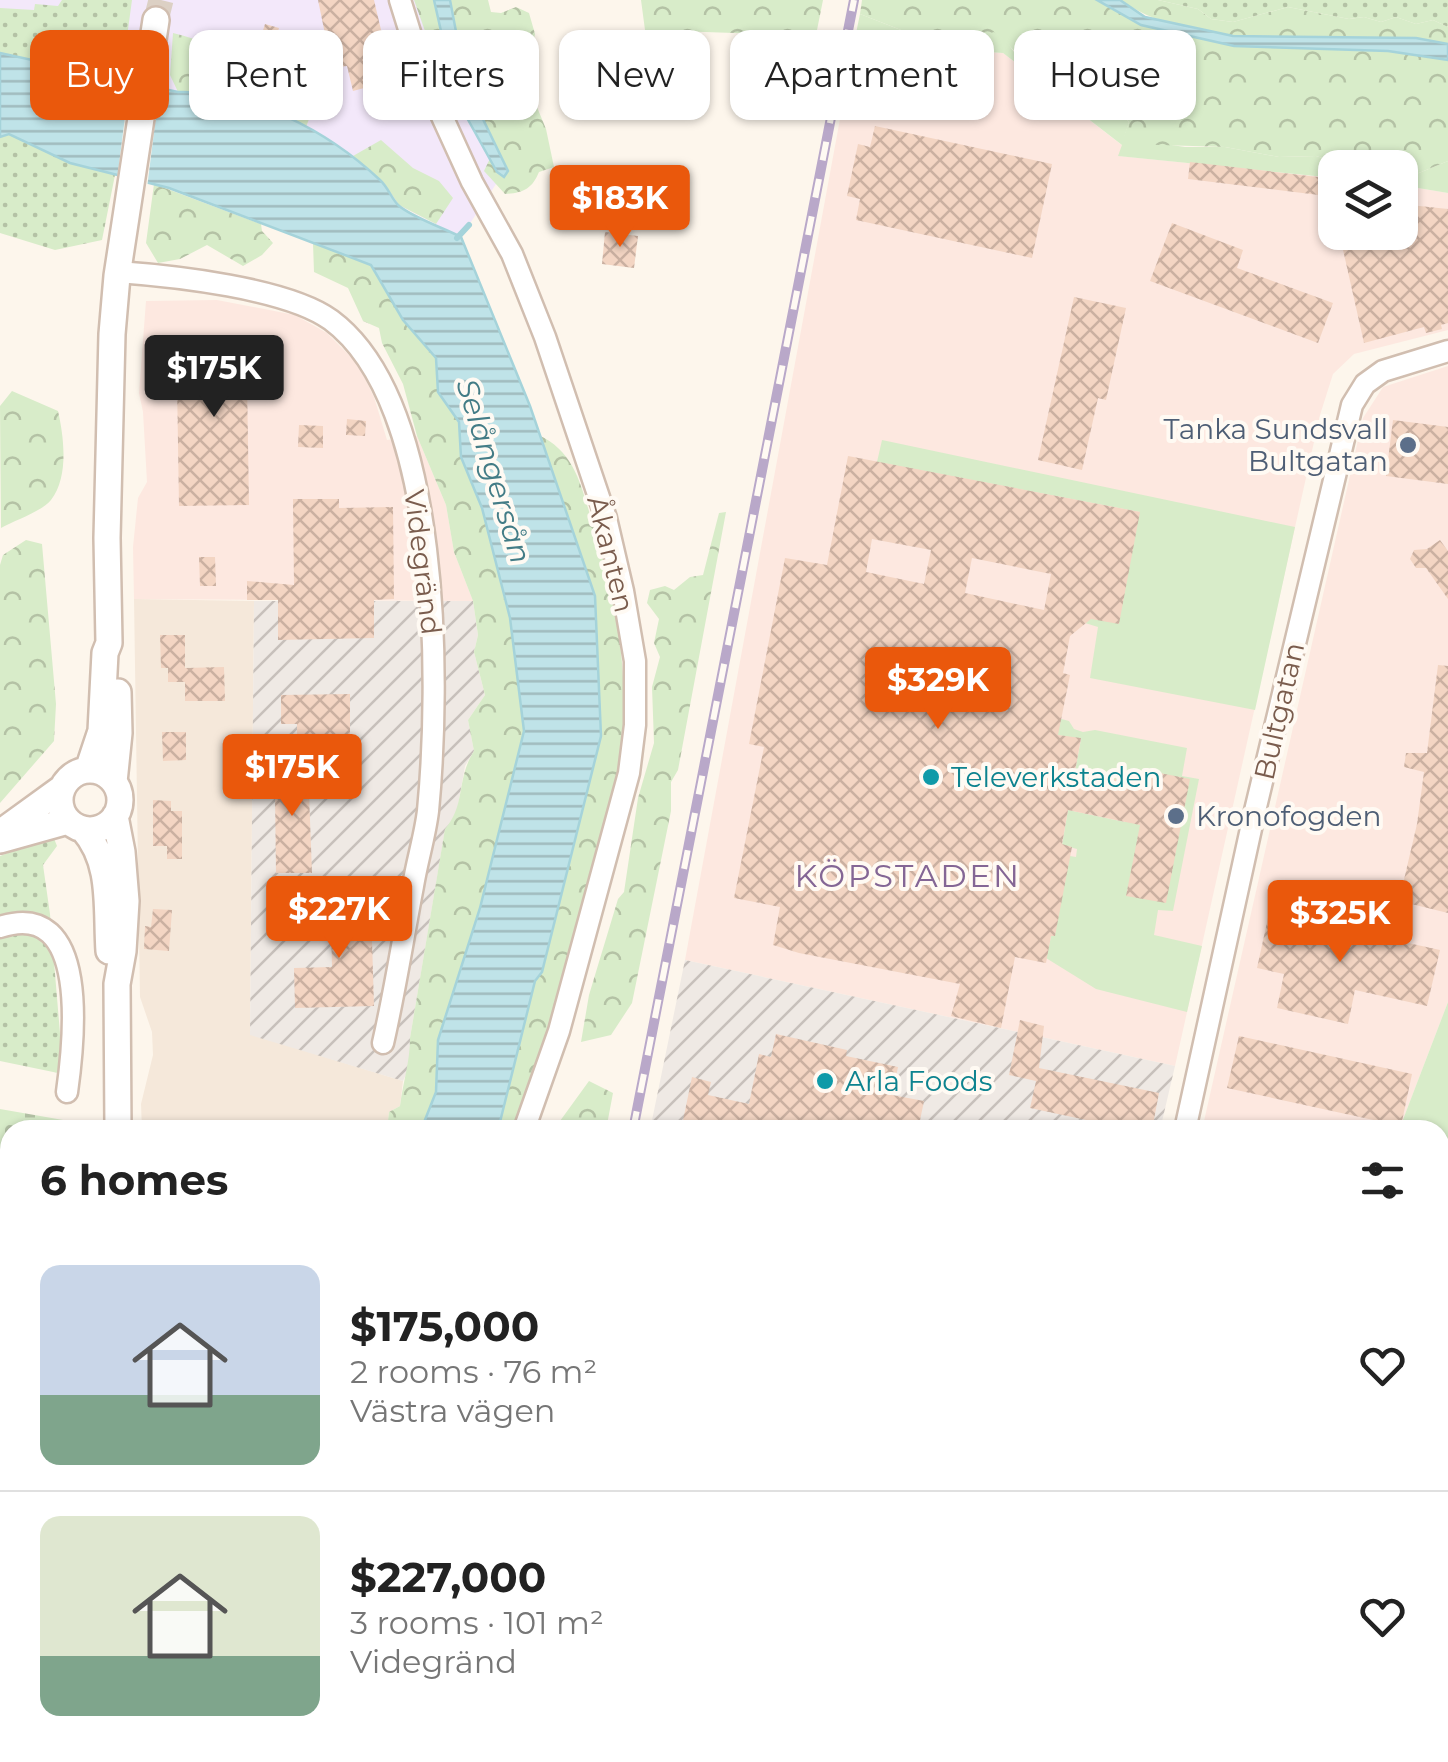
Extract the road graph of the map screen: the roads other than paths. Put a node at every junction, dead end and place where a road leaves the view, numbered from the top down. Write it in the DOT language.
graph roads {
  1 [pos="400,0"];
  2 [pos="156,20"];
  3 [pos="118,272"];
  4 [pos="1448,351"];
  5 [pos="109,643"];
  6 [pos="88,770"];
  7 [pos="114,782"];
  8 [pos="62,788"];
  9 [pos="115,816"];
  10 [pos="75,825"];
  11 [pos="0,836"];
  12 [pos="0,927"];
  13 [pos="117,984"];
  14 [pos="383,1043"];
  15 [pos="67,1092"];
  16 [pos="118,1120"];
  17 [pos="528,1120"];
  18 [pos="1186,1120"];
  1 -- 17 [label="street, Åkanten"];
  2 -- 3 [label="street"];
  3 -- 5 [label="street"];
  3 -- 14 [label="street, Videgränd"];
  4 -- 18 [label="street, Bultgatan"];
  5 -- 6 [label="street"];
  5 -- 7 [label="street"];
  6 -- 7 [label="street"];
  6 -- 8 [label="street"];
  7 -- 9 [label="street"];
  8 -- 10 [label="street"];
  8 -- 11 [label="street"];
  9 -- 10 [label="street"];
  9 -- 13 [label="street"];
  10 -- 11 [label="street"];
  10 -- 13 [label="street"];
  12 -- 15 [label="street"];
  13 -- 16 [label="street"];
}
